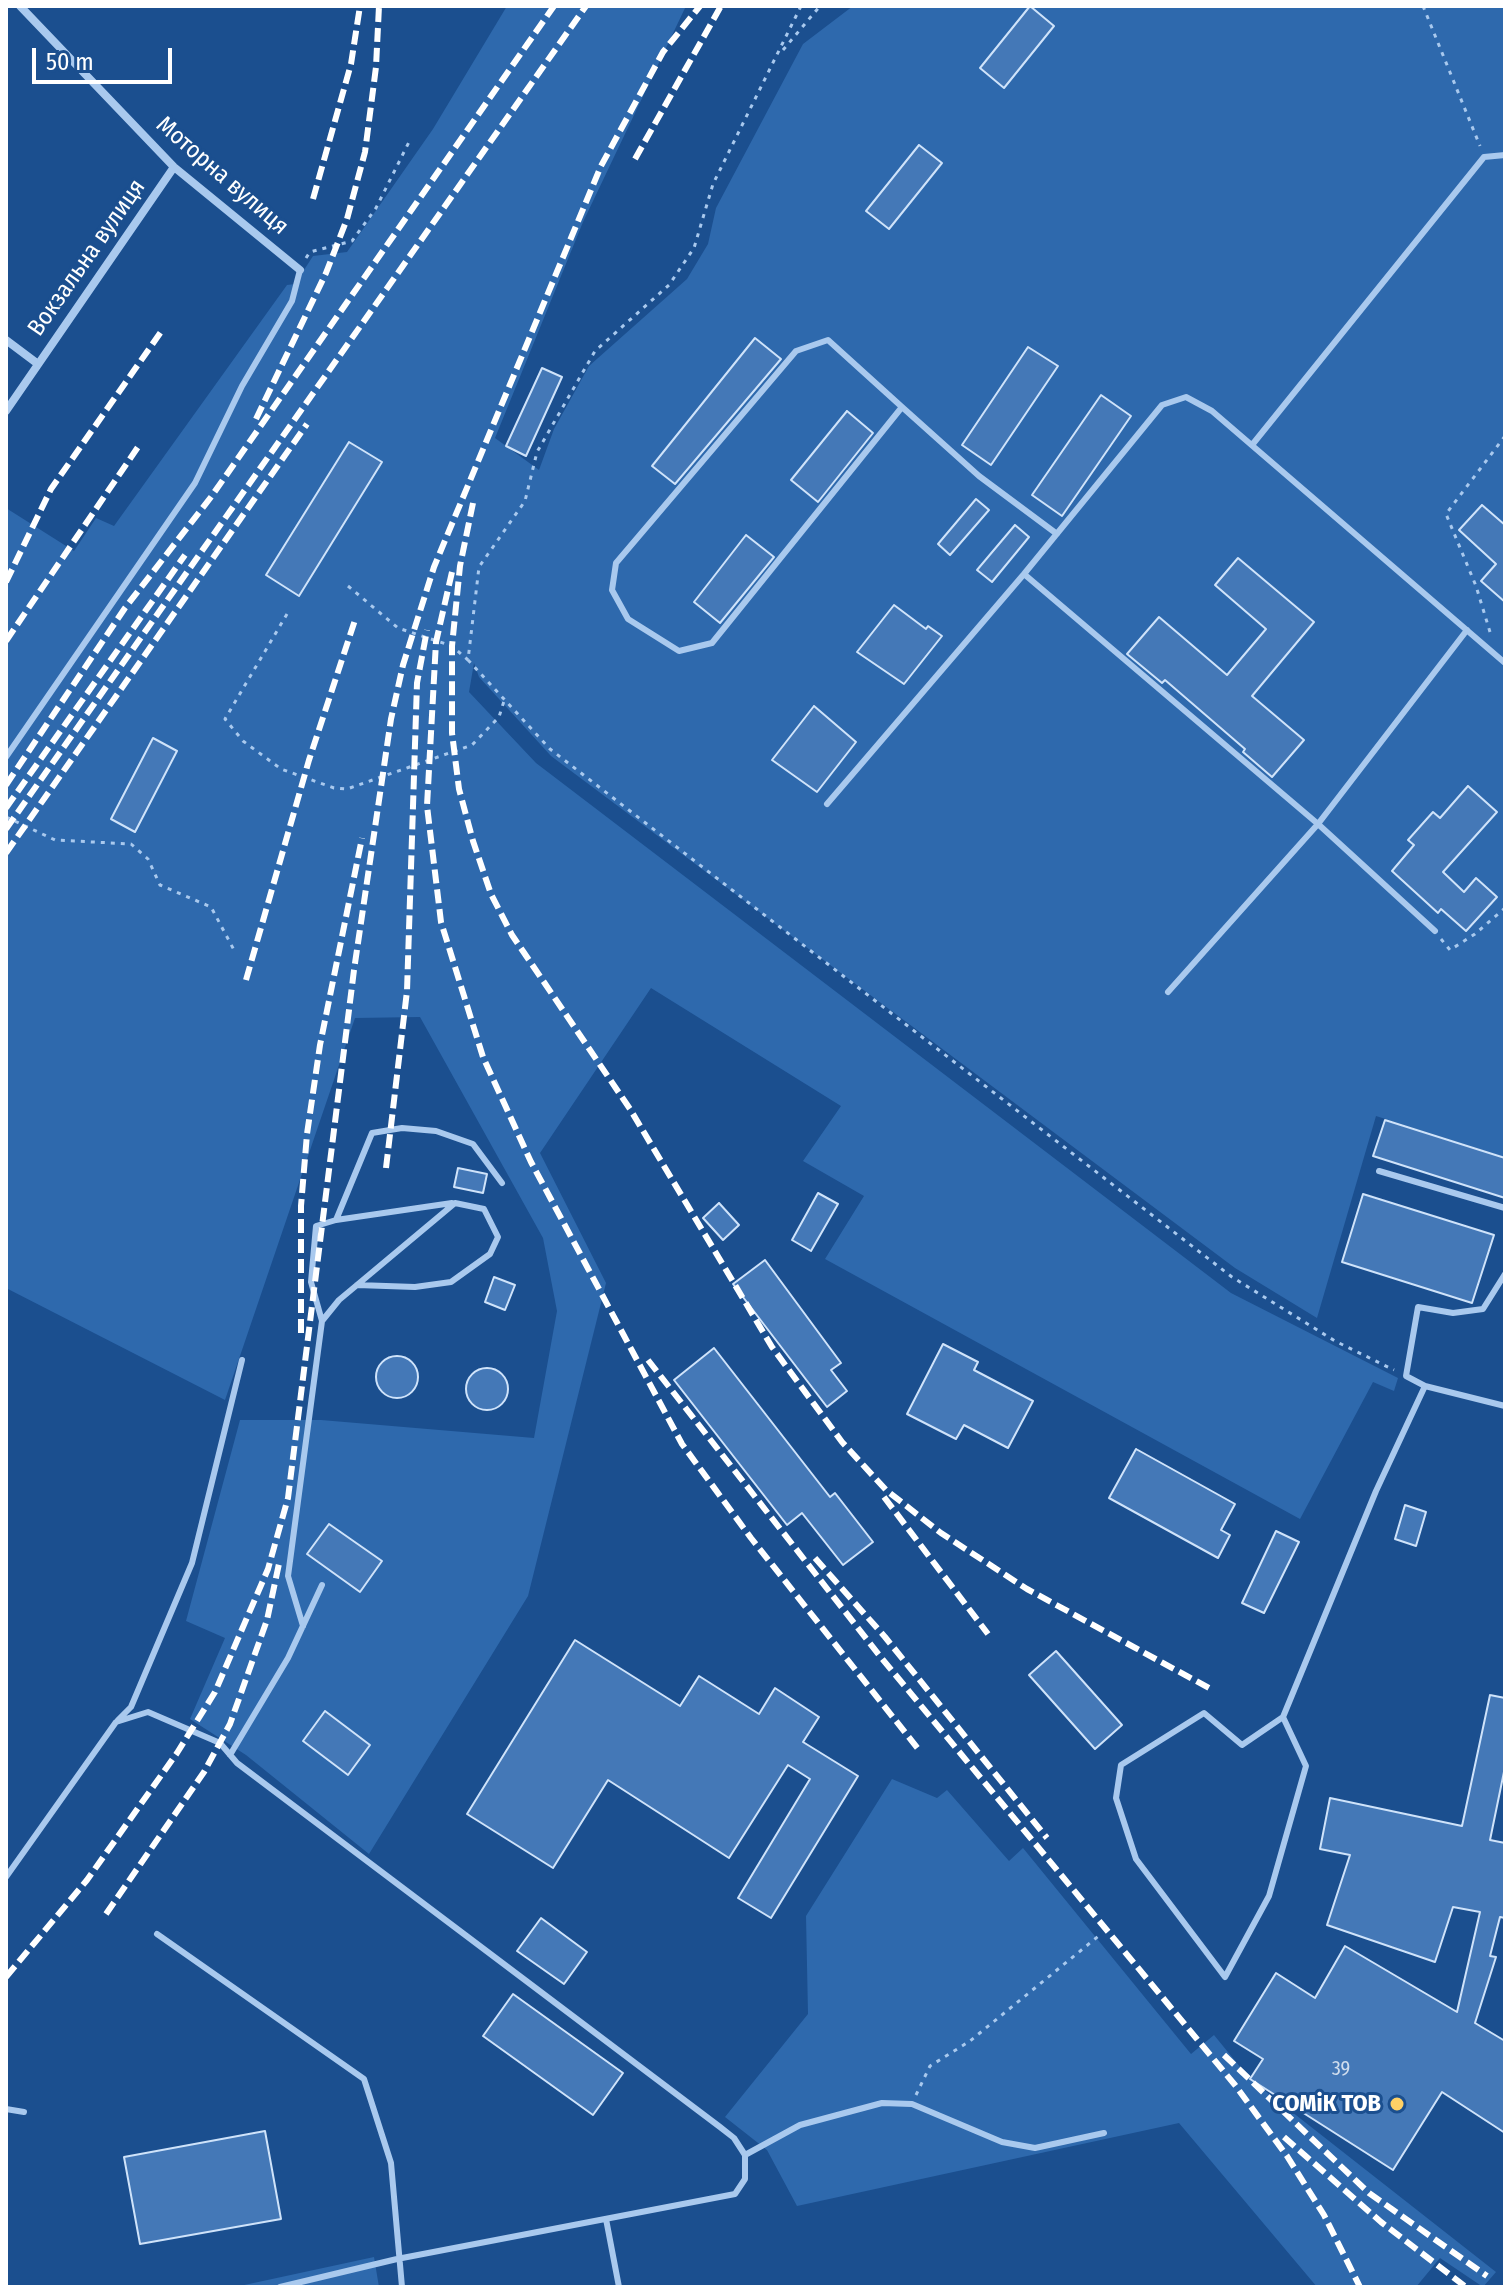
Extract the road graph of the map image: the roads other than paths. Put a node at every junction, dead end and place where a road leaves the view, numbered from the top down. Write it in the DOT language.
graph roads {
  1 [pos="20,6"];
  2 [pos="1505,155"];
  3 [pos="174,167"];
  4 [pos="300,270"];
  5 [pos="6,340"];
  6 [pos="38,364"];
  7 [pos="902,407"];
  8 [pos="6,411"];
  9 [pos="1252,445"];
  10 [pos="1057,534"];
  11 [pos="1024,574"];
  12 [pos="1467,630"];
  13 [pos="1505,663"];
  14 [pos="6,757"];
  15 [pos="827,804"];
  16 [pos="1318,824"];
  17 [pos="1435,931"];
  18 [pos="1168,992"];
  19 [pos="1379,1171"];
  20 [pos="502,1183"];
  21 [pos="455,1203"];
  22 [pos="1505,1208"];
  23 [pos="336,1220"];
  24 [pos="1505,1274"];
  25 [pos="357,1285"];
  26 [pos="322,1321"];
  27 [pos="242,1360"];
  28 [pos="1425,1386"];
  29 [pos="1505,1406"];
  30 [pos="322,1585"];
  31 [pos="303,1626"];
  32 [pos="1283,1717"];
  33 [pos="116,1722"];
  34 [pos="230,1755"];
  35 [pos="6,1877"];
  36 [pos="157,1934"];
  37 [pos="6,2109"];
  38 [pos="24,2112"];
  39 [pos="1104,2133"];
  40 [pos="745,2155"];
  41 [pos="606,2219"];
  42 [pos="397,2259"];
  43 [pos="280,2287"];
  44 [pos="402,2287"];
  45 [pos="619,2287"];
  1 -- 3 [label="street, Моторна вулиця"];
  2 -- 9 [label="lane"];
  3 -- 4 [label="street, Моторна вулиця"];
  3 -- 6 [label="street, Вокзальна вулиця"];
  4 -- 14 [label="lane"];
  5 -- 6 [label="street"];
  6 -- 8 [label="street, Вокзальна вулиця"];
  7 -- 7 [label="lane"];
  7 -- 10 [label="lane"];
  9 -- 10 [label="lane"];
  9 -- 12 [label="lane"];
  10 -- 11 [label="lane"];
  11 -- 15 [label="lane"];
  11 -- 16 [label="lane"];
  12 -- 13 [label="lane"];
  12 -- 16 [label="lane"];
  16 -- 17 [label="lane"];
  16 -- 18 [label="lane"];
  19 -- 22 [label="lane"];
  20 -- 23 [label="lane"];
  21 -- 23 [label="lane"];
  21 -- 25 [label="lane"];
  21 -- 25 [label="lane"];
  23 -- 26 [label="lane"];
  24 -- 28 [label="lane"];
  25 -- 26 [label="lane"];
  26 -- 31 [label="lane"];
  27 -- 33 [label="lane"];
  28 -- 29 [label="lane"];
  28 -- 32 [label="lane"];
  30 -- 31 [label="lane"];
  31 -- 34 [label="lane"];
  32 -- 32 [label="lane"];
  33 -- 34 [label="lane"];
  33 -- 35 [label="lane"];
  34 -- 40 [label="lane"];
  36 -- 42 [label="lane"];
  37 -- 38 [label="lane"];
  39 -- 40 [label="lane"];
  40 -- 41 [label="lane"];
  41 -- 42 [label="lane"];
  41 -- 45 [label="lane"];
  42 -- 43 [label="lane"];
  42 -- 44 [label="lane"];
}
